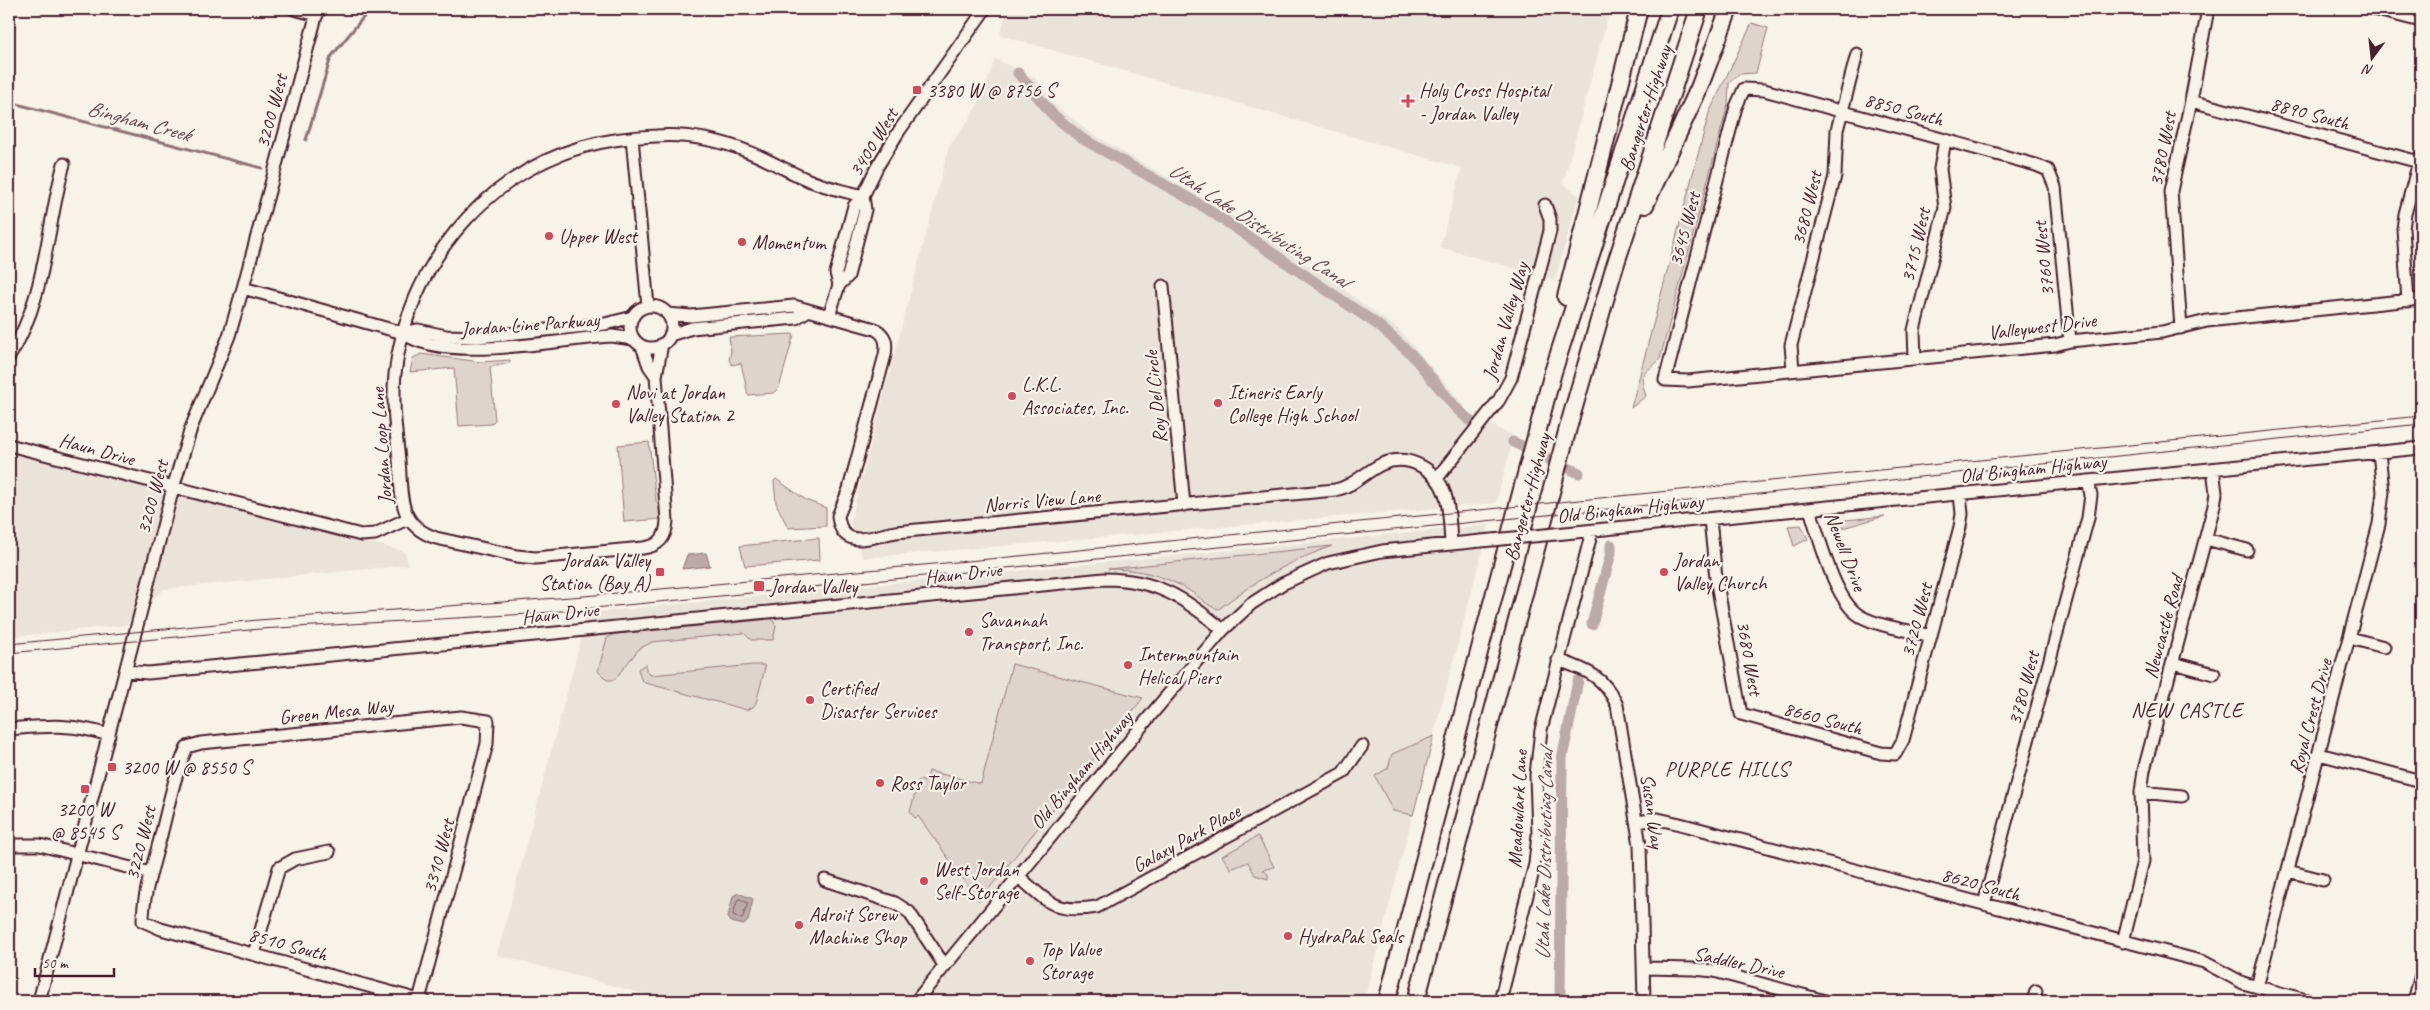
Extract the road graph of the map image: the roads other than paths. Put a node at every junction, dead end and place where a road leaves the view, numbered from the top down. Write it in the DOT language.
graph roads {
  1 [pos="294,9"];
  2 [pos="985,9"];
  3 [pos="1639,9"];
  4 [pos="1670,9"];
  5 [pos="1699,9"];
  6 [pos="1729,9"];
  7 [pos="2208,9"];
  8 [pos="2373,9"];
  9 [pos="317,12"];
  10 [pos="2421,22"];
  11 [pos="1858,54"];
  12 [pos="1744,89"];
  13 [pos="2191,101"];
  14 [pos="1842,111"];
  15 [pos="632,138"];
  16 [pos="1946,140"];
  17 [pos="64,164"];
  18 [pos="2051,175"];
  19 [pos="863,196"];
  20 [pos="1545,205"];
  21 [pos="1613,272"];
  22 [pos="1163,286"];
  23 [pos="243,288"];
  24 [pos="2421,299"];
  25 [pos="2408,301"];
  26 [pos="648,306"];
  27 [pos="807,311"];
  28 [pos="667,314"];
  29 [pos="829,316"];
  30 [pos="633,317"];
  31 [pos="2181,328"];
  32 [pos="403,333"];
  33 [pos="670,335"];
  34 [pos="2070,341"];
  35 [pos="638,342"];
  36 [pos="662,344"];
  37 [pos="1562,346"];
  38 [pos="9,357"];
  39 [pos="1915,359"];
  40 [pos="1793,370"];
  41 [pos="656,376"];
  42 [pos="1665,380"];
  43 [pos="9,445"];
  44 [pos="2421,448"];
  45 [pos="2379,452"];
  46 [pos="2213,469"];
  47 [pos="1438,478"];
  48 [pos="2088,481"];
  49 [pos="173,488"];
  50 [pos="1960,494"];
  51 [pos="1184,505"];
  52 [pos="1810,509"];
  53 [pos="407,519"];
  54 [pos="1710,519"];
  55 [pos="1592,531"];
  56 [pos="2206,539"];
  57 [pos="1451,544"];
  58 [pos="2247,550"];
  59 [pos="1223,630"];
  60 [pos="1931,636"];
  61 [pos="2350,638"];
  62 [pos="2384,647"];
  63 [pos="1558,660"];
  64 [pos="2173,663"];
  65 [pos="126,670"];
  66 [pos="2214,674"];
  67 [pos="1741,714"];
  68 [pos="488,721"];
  69 [pos="9,729"];
  70 [pos="109,735"];
  71 [pos="1362,746"];
  72 [pos="187,747"];
  73 [pos="1895,754"];
  74 [pos="2319,754"];
  75 [pos="2421,781"];
  76 [pos="2141,792"];
  77 [pos="2182,796"];
  78 [pos="1637,822"];
  79 [pos="9,844"];
  80 [pos="330,852"];
  81 [pos="78,854"];
  82 [pos="2288,871"];
  83 [pos="151,873"];
  84 [pos="1018,876"];
  85 [pos="825,880"];
  86 [pos="2323,880"];
  87 [pos="1984,904"];
  88 [pos="143,921"];
  89 [pos="2123,942"];
  90 [pos="254,954"];
  91 [pos="944,966"];
  92 [pos="1644,968"];
  93 [pos="2421,974"];
  94 [pos="2257,986"];
  95 [pos="422,1000"];
  96 [pos="40,1001"];
  97 [pos="916,1001"];
  98 [pos="1387,1001"];
  99 [pos="1416,1001"];
  100 [pos="1500,1001"];
  101 [pos="1644,1001"];
  102 [pos="1825,1001"];
  103 [pos="2310,1001"];
  104 [pos="2414,1001"];
  1 -- 9 [label="street"];
  2 -- 19 [label="street, 3400 West"];
  3 -- 37 [label="highway"];
  4 -- 37 [label="highway, Bangerter Highway"];
  5 -- 21 [label="highway, Bangerter Highway"];
  6 -- 21 [label="highway"];
  7 -- 13 [label="street, 3780 West"];
  8 -- 10 [label="street"];
  9 -- 23 [label="street, 3200 West"];
  11 -- 14 [label="street, 3680 West"];
  12 -- 14 [label="street, 8850 South"];
  12 -- 42 [label="street, 3645 West"];
  13 -- 25 [label="street, 8890 South"];
  13 -- 31 [label="street, 3780 West"];
  14 -- 16 [label="street, 8850 South"];
  14 -- 40 [label="street, 3680 West"];
  15 -- 19 [label="street, Jordan Loop Lane"];
  15 -- 26 [label="street"];
  15 -- 32 [label="street, Jordan Loop Lane"];
  16 -- 18 [label="street, 8850 South"];
  16 -- 39 [label="street, 3715 West"];
  17 -- 38 [label="street"];
  18 -- 34 [label="street, 3760 West"];
  19 -- 29 [label="street, 3400 West"];
  20 -- 47 [label="street, Jordan Valley Way"];
  21 -- 99 [label="highway, Bangerter Highway"];
  22 -- 51 [label="street, Roy Del Circle"];
  23 -- 32 [label="street, Jordan Line Parkway"];
  23 -- 49 [label="street, 3200 West"];
  24 -- 25 [label="street, Valleywest Drive"];
  25 -- 31 [label="street, Valleywest Drive"];
  26 -- 28 [label="street"];
  26 -- 30 [label="street"];
  27 -- 28 [label="street"];
  27 -- 29 [label="street"];
  27 -- 33 [label="street"];
  28 -- 33 [label="street"];
  29 -- 51 [label="street, Norris View Lane"];
  30 -- 32 [label="street, Jordan Line Parkway"];
  30 -- 35 [label="street"];
  31 -- 34 [label="street, Valleywest Drive"];
  32 -- 35 [label="street, Jordan Line Parkway"];
  32 -- 53 [label="street, Jordan Loop Lane"];
  33 -- 36 [label="street"];
  34 -- 39 [label="street, Valleywest Drive"];
  35 -- 36 [label="street"];
  35 -- 41 [label="street"];
  36 -- 41 [label="street"];
  37 -- 98 [label="highway, Bangerter Highway"];
  39 -- 40 [label="street, Valleywest Drive"];
  40 -- 42 [label="street, Valleywest Drive"];
  41 -- 53 [label="street"];
  43 -- 49 [label="street, Haun Drive"];
  44 -- 45 [label="street, Old Bingham Highway"];
  45 -- 46 [label="street, Old Bingham Highway"];
  45 -- 61 [label="street, Royal Crest Drive"];
  46 -- 48 [label="street, Old Bingham Highway"];
  46 -- 56 [label="street, Newcastle Road"];
  47 -- 51 [label="street, Norris View Lane"];
  47 -- 57 [label="street"];
  48 -- 50 [label="street, Old Bingham Highway"];
  48 -- 87 [label="street, 3780 West"];
  49 -- 53 [label="street, Haun Drive"];
  49 -- 65 [label="street, 3200 West"];
  50 -- 52 [label="street, Old Bingham Highway"];
  50 -- 60 [label="street, 3720 West"];
  52 -- 54 [label="street, Old Bingham Highway"];
  52 -- 60 [label="street, Newell Drive"];
  54 -- 55 [label="street, Old Bingham Highway"];
  54 -- 67 [label="street, 3680 West"];
  55 -- 57 [label="street, Old Bingham Highway, bridge"];
  55 -- 63 [label="street, Meadowlark Lane"];
  56 -- 58 [label="street"];
  56 -- 64 [label="street, Newcastle Road"];
  57 -- 59 [label="street, Old Bingham Highway"];
  59 -- 65 [label="street, Haun Drive"];
  59 -- 84 [label="street, Old Bingham Highway"];
  60 -- 73 [label="street, 3720 West"];
  61 -- 62 [label="street"];
  61 -- 74 [label="street, Royal Crest Drive"];
  63 -- 78 [label="street, Susan Way"];
  63 -- 100 [label="street, Meadowlark Lane"];
  64 -- 66 [label="street"];
  64 -- 76 [label="street, Newcastle Road"];
  65 -- 70 [label="street, 3200 West"];
  67 -- 73 [label="street, 8660 South"];
  68 -- 72 [label="street, Green Mesa Way"];
  68 -- 95 [label="street, 3310 West"];
  69 -- 70 [label="street"];
  70 -- 81 [label="street, 3200 West"];
  71 -- 84 [label="street, Galaxy Park Place"];
  72 -- 83 [label="street, 3220 West"];
  74 -- 75 [label="street"];
  74 -- 82 [label="street, Royal Crest Drive"];
  76 -- 77 [label="street"];
  76 -- 89 [label="street, Newcastle Road"];
  78 -- 87 [label="street, 8620 South"];
  78 -- 92 [label="street, Susan Way"];
  79 -- 81 [label="street"];
  80 -- 90 [label="street"];
  81 -- 83 [label="street"];
  81 -- 96 [label="street, 3200 West"];
  82 -- 86 [label="street"];
  82 -- 94 [label="street, Royal Crest Drive"];
  83 -- 88 [label="street, 3220 West"];
  84 -- 91 [label="street, Old Bingham Highway"];
  85 -- 91 [label="street"];
  87 -- 89 [label="street, 8620 South"];
  88 -- 90 [label="street, 8510 South"];
  89 -- 94 [label="street, 8620 South"];
  90 -- 95 [label="street, 8510 South"];
  91 -- 97 [label="street, Old Bingham Highway"];
  92 -- 101 [label="street, Susan Way"];
  92 -- 102 [label="street, Saddler Drive"];
  93 -- 104 [label="street"];
  94 -- 103 [label="street, 8620 South"];
}
